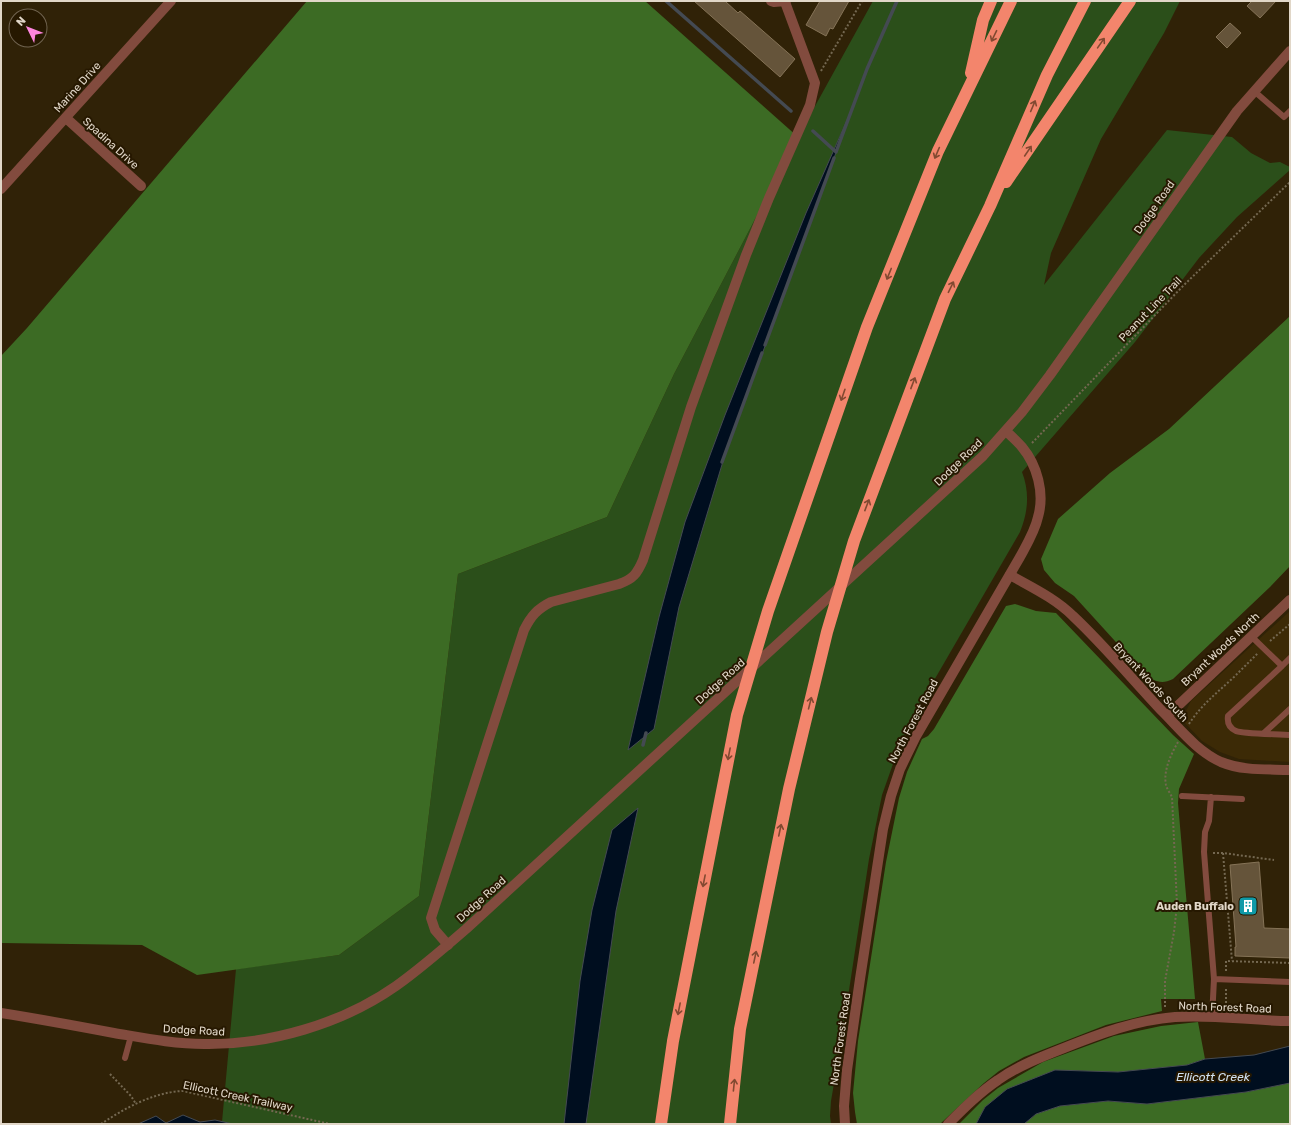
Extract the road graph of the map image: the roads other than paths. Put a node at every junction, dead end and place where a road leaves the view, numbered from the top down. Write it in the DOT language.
graph roads {
  1 [pos="171,1"];
  2 [pos="771,1"];
  3 [pos="786,1"];
  4 [pos="991,1"];
  5 [pos="1011,1"];
  6 [pos="1085,1"];
  7 [pos="1130,1"];
  8 [pos="1290,51"];
  9 [pos="1254,91"];
  10 [pos="966,93"];
  11 [pos="1290,111"];
  12 [pos="66,118"];
  13 [pos="141,186"];
  14 [pos="1,189"];
  15 [pos="990,206"];
  16 [pos="1006,431"];
  17 [pos="1010,575"];
  18 [pos="1290,600"];
  19 [pos="1251,636"];
  20 [pos="1290,658"];
  21 [pos="1282,666"];
  22 [pos="1290,709"];
  23 [pos="1167,716"];
  24 [pos="1264,734"];
  25 [pos="1290,735"];
  26 [pos="1290,770"];
  27 [pos="1182,796"];
  28 [pos="1211,797"];
  29 [pos="1242,799"];
  30 [pos="448,945"];
  31 [pos="1214,979"];
  32 [pos="1290,982"];
  33 [pos="1,1013"];
  34 [pos="1212,1018"];
  35 [pos="1290,1022"];
  36 [pos="131,1036"];
  37 [pos="125,1058"];
  38 [pos="661,1124"];
  39 [pos="730,1124"];
  40 [pos="845,1124"];
  41 [pos="948,1124"];
  1 -- 12 [label="street, Marine Drive"];
  2 -- 3 [label="street"];
  3 -- 30 [label="street"];
  4 -- 10 [label="highway"];
  5 -- 10 [label="highway, one-way"];
  15 -- 6 [label="highway, one-way"];
  15 -- 7 [label="highway, one-way"];
  8 -- 9 [label="street, Dodge Road"];
  9 -- 11 [label="lane"];
  9 -- 16 [label="street, Dodge Road"];
  10 -- 38 [label="highway, one-way"];
  12 -- 13 [label="street, Spadina Drive"];
  12 -- 14 [label="street, Marine Drive"];
  39 -- 15 [label="highway, one-way"];
  16 -- 17 [label="street, North Forest Road"];
  16 -- 30 [label="street, Dodge Road"];
  17 -- 23 [label="street, Bryant Woods South"];
  17 -- 40 [label="street, North Forest Road"];
  18 -- 19 [label="street, Bryant Woods North"];
  19 -- 21 [label="lane"];
  19 -- 23 [label="street, Bryant Woods North"];
  20 -- 21 [label="lane"];
  21 -- 24 [label="lane"];
  22 -- 24 [label="lane"];
  23 -- 26 [label="street, Bryant Woods South"];
  24 -- 25 [label="lane"];
  27 -- 28 [label="lane"];
  28 -- 29 [label="lane"];
  28 -- 31 [label="lane"];
  30 -- 36 [label="street, Dodge Road"];
  31 -- 32 [label="lane"];
  31 -- 34 [label="lane"];
  33 -- 36 [label="street, Dodge Road"];
  34 -- 35 [label="street, North Forest Road"];
  34 -- 41 [label="street, North Forest Road"];
  36 -- 37 [label="lane"];
}
